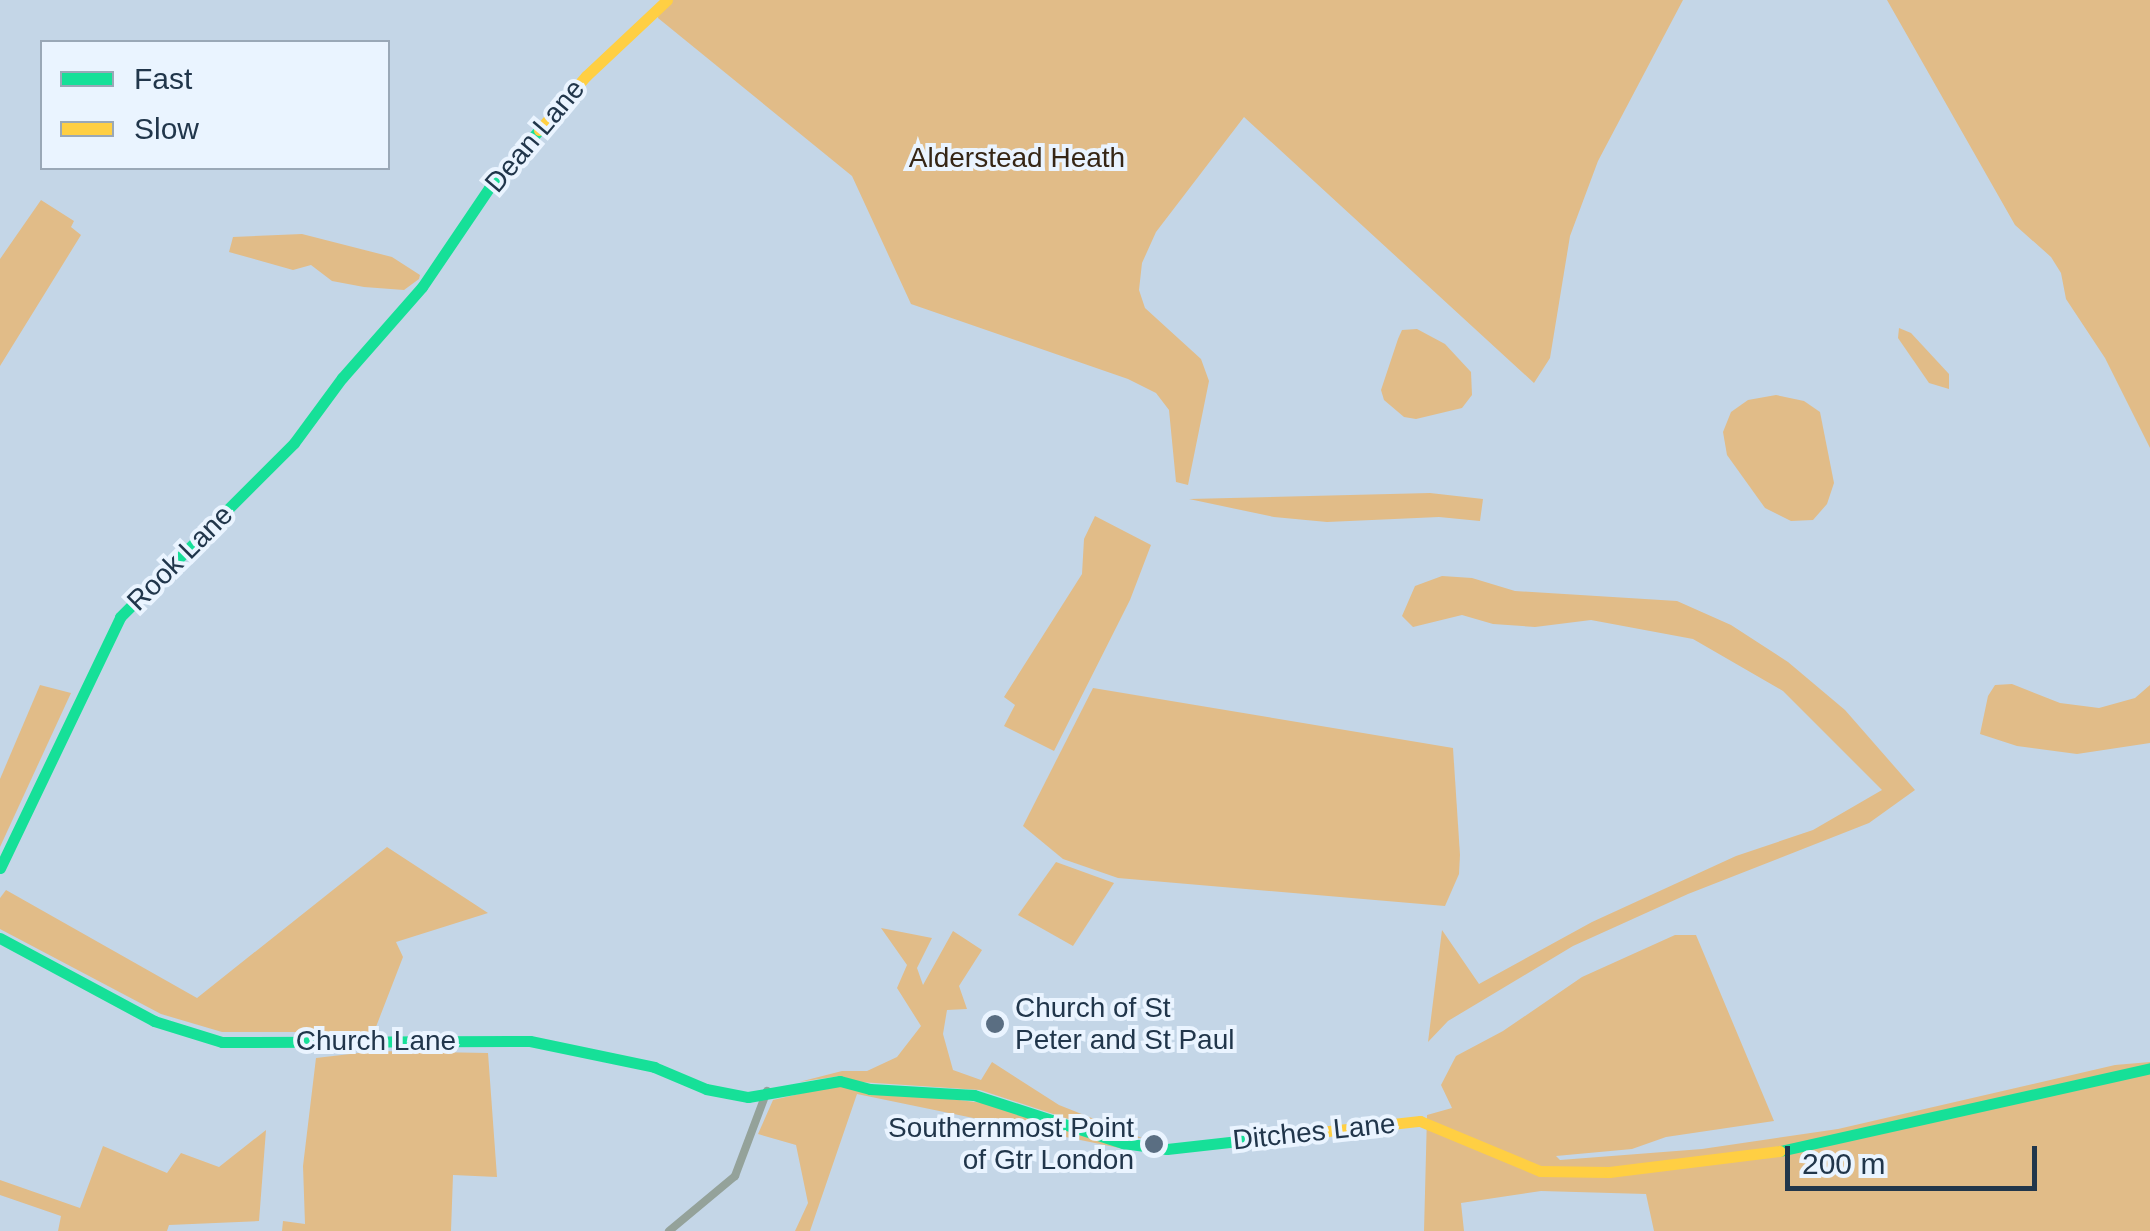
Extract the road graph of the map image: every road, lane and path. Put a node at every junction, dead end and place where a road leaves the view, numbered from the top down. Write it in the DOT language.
graph roads {
  1 [pos="667,0"];
  2 [pos="422,287"];
  3 [pos="0,868"];
  4 [pos="0,938"];
  5 [pos="2150,1068"];
  6 [pos="767,1091"];
  7 [pos="669,1231"];
  1 -- 2 [label="street, Dean Lane"];
  2 -- 3 [label="street, Rook Lane"];
  4 -- 6 [label="street, Church Lane"];
  5 -- 6 [label="street, Ditches Lane"];
  6 -- 7 [label="street"];
}
